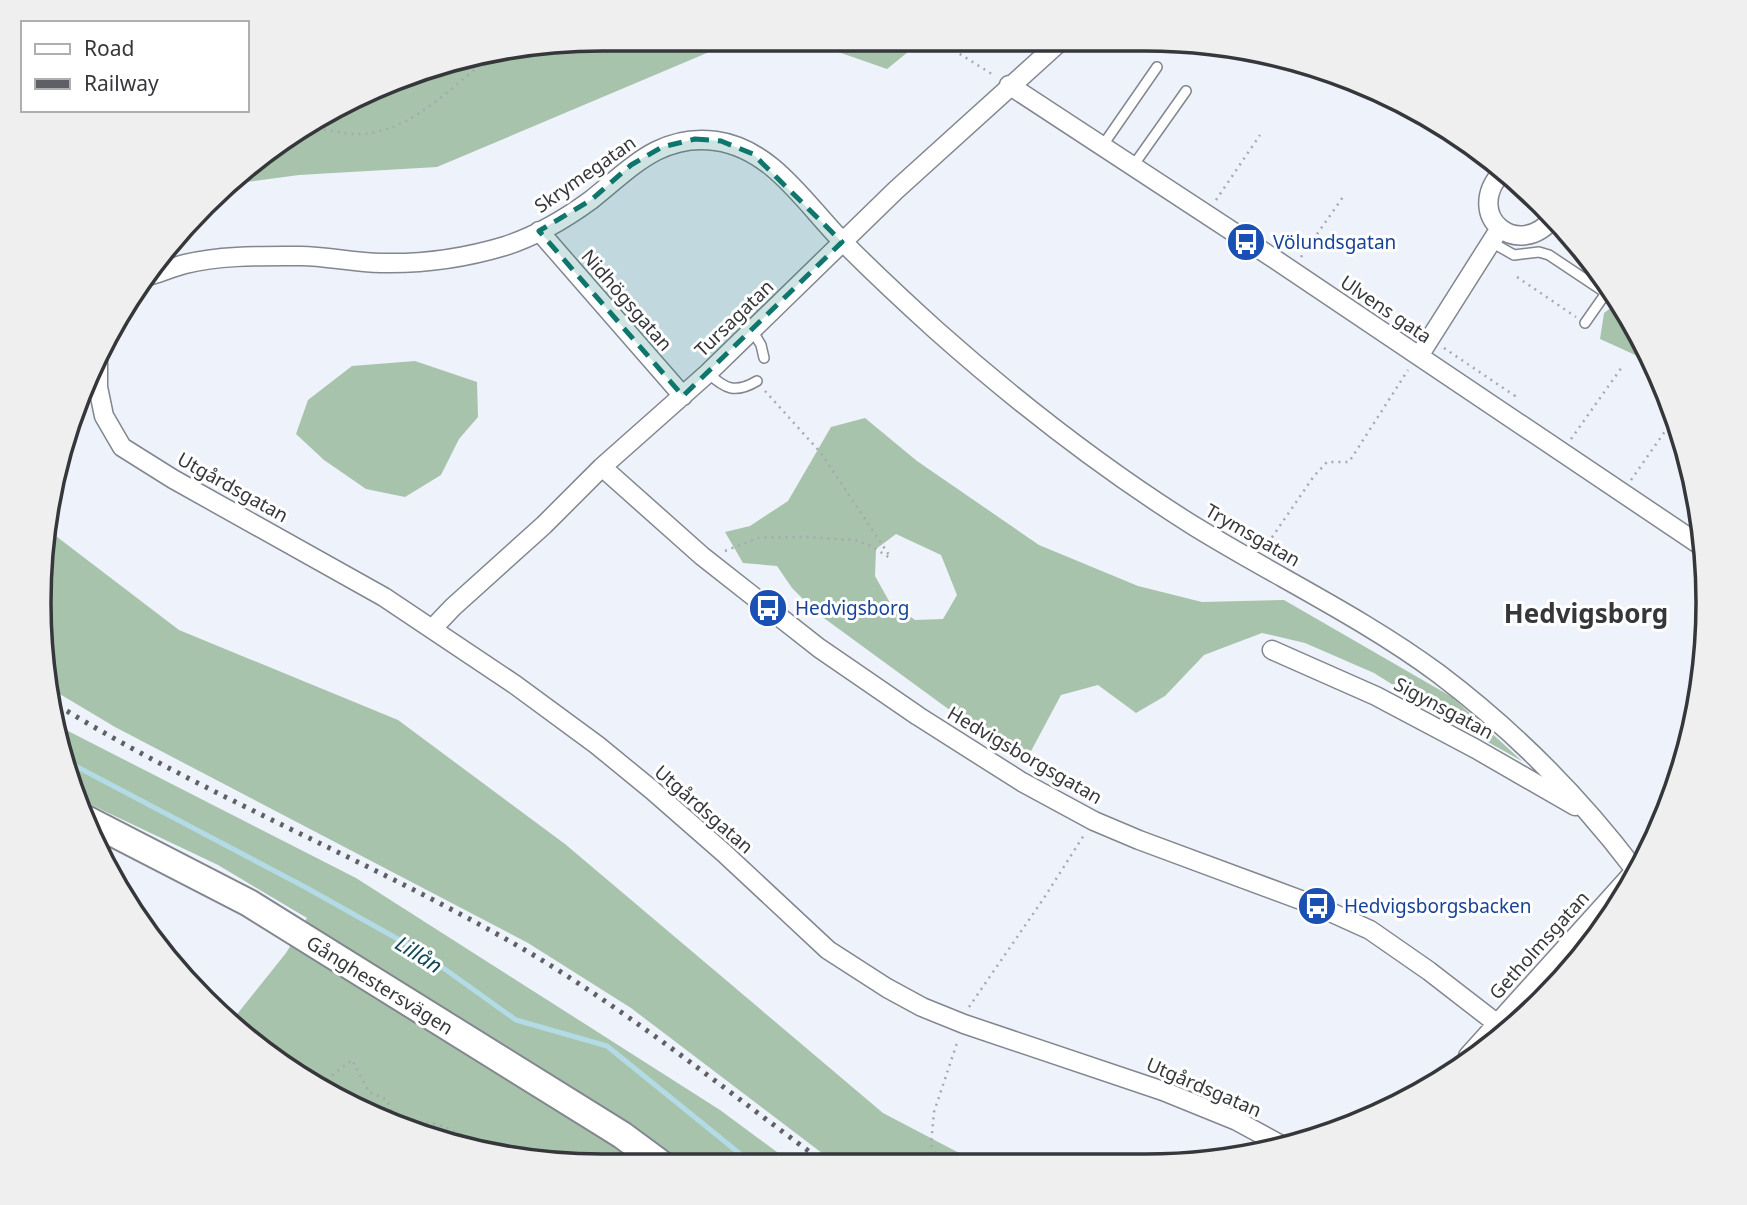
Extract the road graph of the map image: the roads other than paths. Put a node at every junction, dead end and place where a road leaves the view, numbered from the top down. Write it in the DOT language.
graph roads {
  1 [pos="1048,51"];
  2 [pos="1157,67"];
  3 [pos="1009,85"];
  4 [pos="1186,91"];
  5 [pos="1103,145"];
  6 [pos="1133,166"];
  7 [pos="1496,178"];
  8 [pos="1547,226"];
  9 [pos="539,232"];
  10 [pos="1496,235"];
  11 [pos="842,242"];
  12 [pos="162,271"];
  13 [pos="1596,287"];
  14 [pos="1603,297"];
  15 [pos="1584,323"];
  16 [pos="752,330"];
  17 [pos="1419,356"];
  18 [pos="764,358"];
  19 [pos="708,373"];
  20 [pos="98,380"];
  21 [pos="757,382"];
  22 [pos="682,396"];
  23 [pos="602,467"];
  24 [pos="1693,537"];
  25 [pos="433,628"];
  26 [pos="1272,650"];
  27 [pos="1590,814"];
  28 [pos="98,825"];
  29 [pos="1632,860"];
  30 [pos="1606,904"];
  31 [pos="1511,1014"];
  32 [pos="1499,1024"];
  33 [pos="1271,1139"];
  34 [pos="647,1154"];
  1 -- 3 [label="street, Tursagatan"];
  2 -- 5 [label="lane"];
  3 -- 5 [label="street, Ulvens gata"];
  3 -- 11 [label="street, Tursagatan"];
  4 -- 6 [label="lane"];
  5 -- 6 [label="street, Ulvens gata"];
  6 -- 17 [label="street, Ulvens gata"];
  7 -- 10 [label="street"];
  8 -- 10 [label="street"];
  9 -- 11 [label="street, Skrymegatan"];
  9 -- 12 [label="street, Skrymegatan"];
  9 -- 22 [label="street, Nidhögsgatan"];
  10 -- 13 [label="lane"];
  10 -- 17 [label="street"];
  11 -- 16 [label="street, Tursagatan"];
  11 -- 27 [label="street, Trymsgatan"];
  14 -- 15 [label="lane"];
  16 -- 18 [label="lane"];
  16 -- 19 [label="street, Tursagatan"];
  17 -- 24 [label="street, Ulvens gata"];
  19 -- 21 [label="lane"];
  19 -- 22 [label="street, Tursagatan"];
  20 -- 25 [label="street, Utgårdsgatan"];
  22 -- 23 [label="street, Tursagatan"];
  23 -- 25 [label="street, Tursagatan"];
  23 -- 32 [label="street, Hedvigsborgsgatan"];
  25 -- 33 [label="street, Utgårdsgatan"];
  26 -- 27 [label="street, Sigynsgatan"];
  27 -- 29 [label="street, Trymsgatan"];
  28 -- 34 [label="street, Gånghestersvägen"];
  30 -- 31 [label="street, Getholmsgatan"];
}
